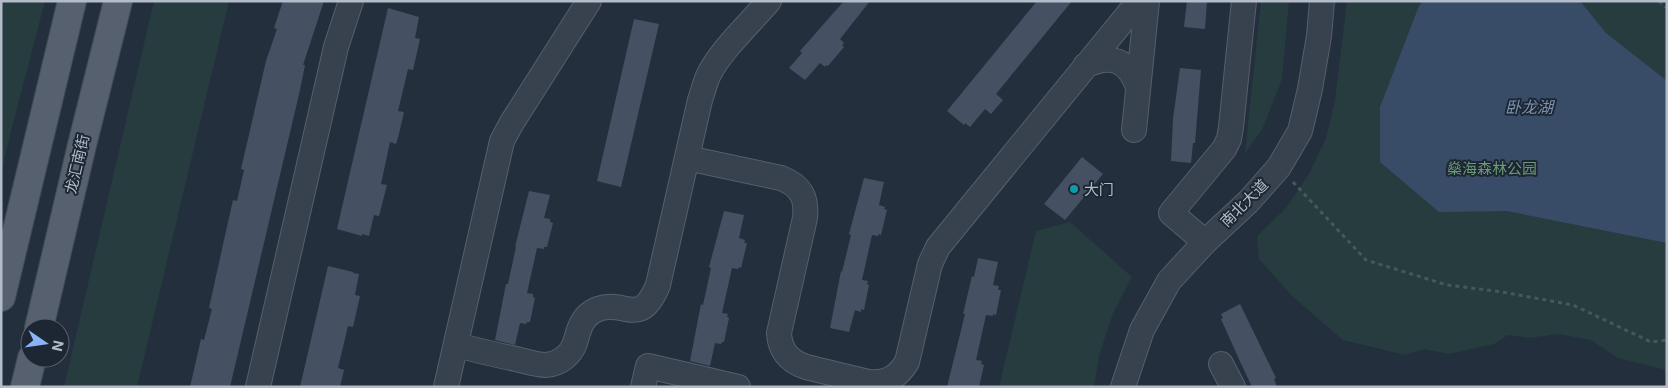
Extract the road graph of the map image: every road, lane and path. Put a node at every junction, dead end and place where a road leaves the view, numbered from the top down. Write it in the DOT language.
graph roads {
  1 [pos="72,1"];
  2 [pos="118,1"];
  3 [pos="351,1"];
  4 [pos="589,1"];
  5 [pos="769,1"];
  6 [pos="1139,1"];
  7 [pos="1147,1"];
  8 [pos="1244,1"];
  9 [pos="1322,1"];
  10 [pos="1659,1"];
  11 [pos="1667,8"];
  12 [pos="1085,66"];
  13 [pos="1138,87"];
  14 [pos="1134,130"];
  15 [pos="687,158"];
  16 [pos="1279,167"];
  17 [pos="1205,242"];
  18 [pos="1,297"];
  19 [pos="41,318"];
  20 [pos="1667,340"];
  21 [pos="456,345"];
  22 [pos="1221,364"];
  23 [pos="30,368"];
  24 [pos="25,387"];
  25 [pos="258,387"];
  26 [pos="446,387"];
  27 [pos="643,387"];
  28 [pos="738,387"];
  29 [pos="1124,387"];
  30 [pos="1233,387"];
  1 -- 18 [label="main road"];
  2 -- 19 [label="main road, 龙汇南街"];
  3 -- 25 [label="street"];
  4 -- 21 [label="street"];
  5 -- 15 [label="street"];
  6 -- 12 [label="street"];
  7 -- 13 [label="street"];
  8 -- 17 [label="street"];
  9 -- 16 [label="street, 南北大道"];
  10 -- 11 [label="path"];
  12 -- 13 [label="street"];
  12 -- 15 [label="street"];
  13 -- 14 [label="street"];
  15 -- 21 [label="street"];
  16 -- 17 [label="street, 南北大道"];
  16 -- 20 [label="path"];
  17 -- 29 [label="street, 南北大道"];
  21 -- 26 [label="street"];
  22 -- 30 [label="street"];
  23 -- 24 [label="main road"];
  27 -- 28 [label="street"];
}
